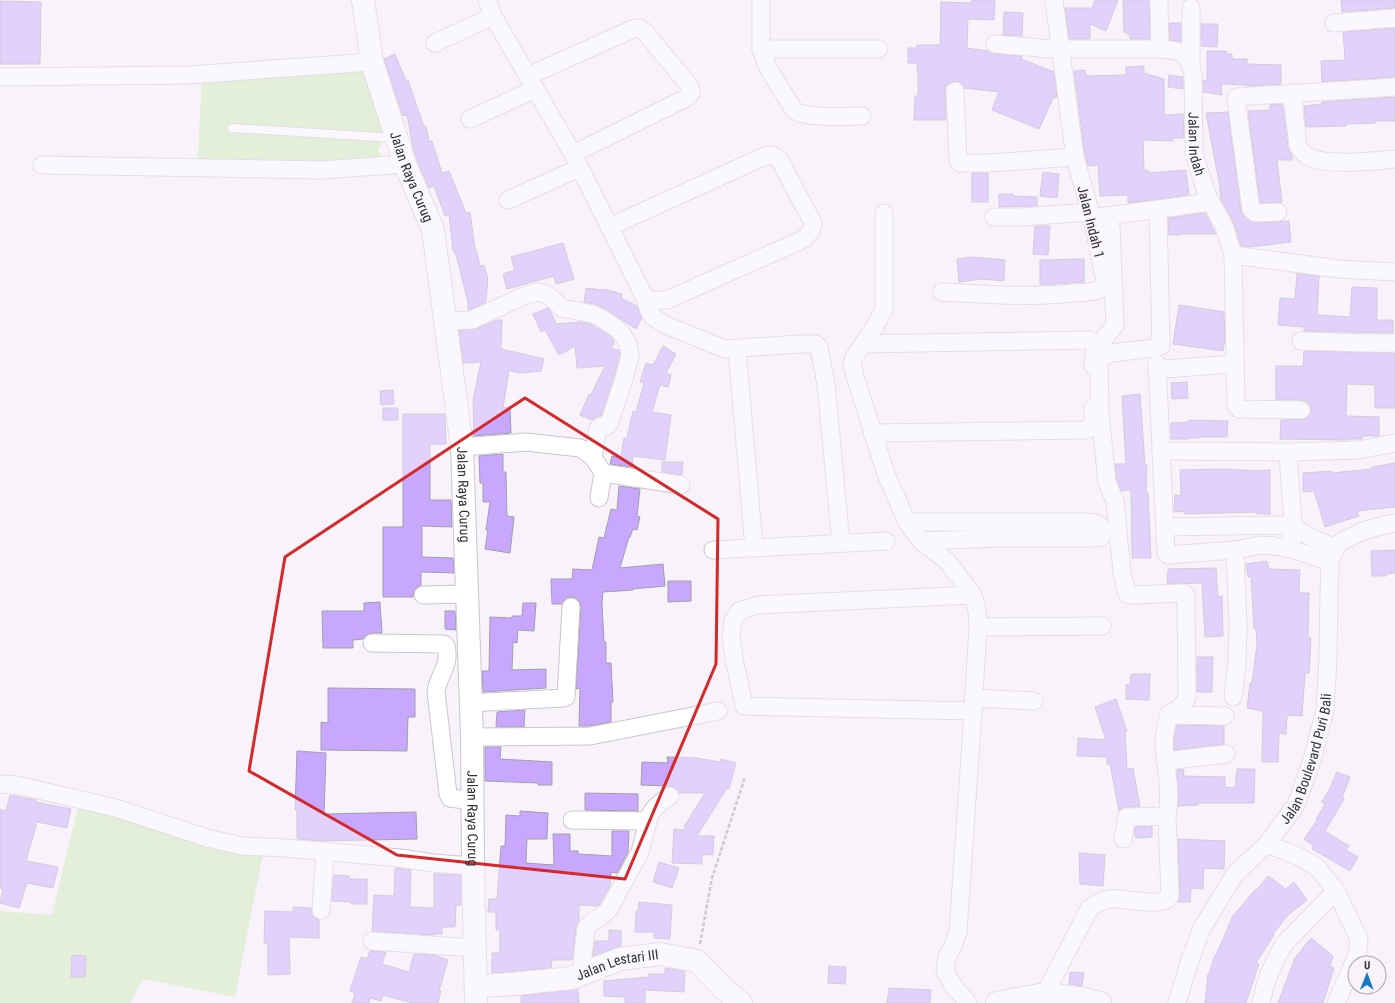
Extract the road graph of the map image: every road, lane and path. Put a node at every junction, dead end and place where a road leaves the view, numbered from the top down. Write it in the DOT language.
graph roads {
  1 [pos="363,0"];
  2 [pos="487,0"];
  3 [pos="761,0"];
  4 [pos="1050,0"];
  5 [pos="1054,0"];
  6 [pos="1057,0"];
  7 [pos="1159,2"];
  8 [pos="1190,8"];
  9 [pos="493,16"];
  10 [pos="1395,18"];
  11 [pos="1334,23"];
  12 [pos="435,43"];
  13 [pos="995,44"];
  14 [pos="761,49"];
  15 [pos="879,49"];
  16 [pos="1061,49"];
  17 [pos="1160,49"];
  18 [pos="372,62"];
  19 [pos="1191,64"];
  20 [pos="0,77"];
  21 [pos="531,83"];
  22 [pos="1395,87"];
  23 [pos="955,91"];
  24 [pos="1292,93"];
  25 [pos="862,116"];
  26 [pos="470,119"];
  27 [pos="232,128"];
  28 [pos="396,138"];
  29 [pos="1075,157"];
  30 [pos="1395,159"];
  31 [pos="576,161"];
  32 [pos="405,164"];
  33 [pos="42,165"];
  34 [pos="508,200"];
  35 [pos="1211,202"];
  36 [pos="1158,210"];
  37 [pos="1278,212"];
  38 [pos="884,213"];
  39 [pos="1091,215"];
  40 [pos="994,217"];
  41 [pos="609,227"];
  42 [pos="1111,227"];
  43 [pos="1233,255"];
  44 [pos="1395,272"];
  45 [pos="942,292"];
  46 [pos="646,300"];
  47 [pos="667,300"];
  48 [pos="444,321"];
  49 [pos="666,325"];
  50 [pos="1090,340"];
  51 [pos="1301,341"];
  52 [pos="863,344"];
  53 [pos="1395,344"];
  54 [pos="737,349"];
  55 [pos="1234,364"];
  56 [pos="1301,410"];
  57 [pos="872,433"];
  58 [pos="1395,443"];
  59 [pos="462,447"];
  60 [pos="1161,451"];
  61 [pos="1288,452"];
  62 [pos="593,457"];
  63 [pos="602,473"];
  64 [pos="681,485"];
  65 [pos="598,498"];
  66 [pos="907,522"];
  67 [pos="1395,523"];
  68 [pos="1293,525"];
  69 [pos="1165,527"];
  70 [pos="921,540"];
  71 [pos="886,541"];
  72 [pos="841,543"];
  73 [pos="754,548"];
  74 [pos="1291,549"];
  75 [pos="713,550"];
  76 [pos="1235,550"];
  77 [pos="1333,555"];
  78 [pos="467,594"];
  79 [pos="423,595"];
  80 [pos="973,595"];
  81 [pos="572,607"];
  82 [pos="1102,626"];
  83 [pos="978,627"];
  84 [pos="372,643"];
  85 [pos="1233,697"];
  86 [pos="1034,701"];
  87 [pos="470,703"];
  88 [pos="974,705"];
  89 [pos="718,711"];
  90 [pos="1168,715"];
  91 [pos="1225,716"];
  92 [pos="472,737"];
  93 [pos="1226,754"];
  94 [pos="1165,761"];
  95 [pos="744,777"];
  96 [pos="0,784"];
  97 [pos="670,796"];
  98 [pos="472,802"];
  99 [pos="1167,816"];
  100 [pos="572,820"];
  101 [pos="648,821"];
  102 [pos="1123,839"];
  103 [pos="1267,844"];
  104 [pos="325,852"];
  105 [pos="473,866"];
  106 [pos="1336,891"];
  107 [pos="321,910"];
  108 [pos="372,940"];
  109 [pos="475,948"];
  110 [pos="697,961"];
  111 [pos="581,976"];
  112 [pos="1045,994"];
  113 [pos="476,995"];
  114 [pos="741,1003"];
  115 [pos="968,1003"];
  116 [pos="997,1003"];
  117 [pos="1100,1003"];
  118 [pos="1176,1003"];
  119 [pos="1261,1003"];
  120 [pos="1336,1003"];
  1 -- 18 [label="main road, Jalan Raya Curug"];
  2 -- 9 [label="street"];
  3 -- 14 [label="street"];
  4 -- 5 [label="street"];
  5 -- 6 [label="street"];
  5 -- 16 [label="street, Jalan Indah 1"];
  7 -- 17 [label="street"];
  8 -- 19 [label="street, Jalan Indah"];
  9 -- 12 [label="street"];
  9 -- 21 [label="street"];
  10 -- 11 [label="street"];
  13 -- 16 [label="street"];
  14 -- 15 [label="street"];
  14 -- 25 [label="street"];
  16 -- 17 [label="street"];
  16 -- 29 [label="street, Jalan Indah 1"];
  17 -- 19 [label="street"];
  18 -- 20 [label="street"];
  18 -- 28 [label="main road, Jalan Raya Curug"];
  19 -- 35 [label="street, Jalan Indah"];
  21 -- 26 [label="street"];
  21 -- 31 [label="street"];
  21 -- 31 [label="street"];
  22 -- 24 [label="street"];
  23 -- 29 [label="street"];
  24 -- 30 [label="street"];
  24 -- 37 [label="street"];
  27 -- 28 [label="lane"];
  28 -- 32 [label="main road, Jalan Raya Curug"];
  29 -- 39 [label="street, Jalan Indah 1"];
  31 -- 34 [label="street"];
  31 -- 41 [label="street"];
  32 -- 33 [label="street"];
  32 -- 48 [label="main road, Jalan Raya Curug"];
  35 -- 36 [label="street"];
  35 -- 43 [label="street, Jalan Indah"];
  36 -- 39 [label="street"];
  36 -- 90 [label="street"];
  38 -- 52 [label="street"];
  39 -- 40 [label="street"];
  39 -- 45 [label="street, Jalan Indah 1"];
  41 -- 46 [label="street"];
  41 -- 47 [label="street"];
  42 -- 57 [label="street"];
  43 -- 44 [label="street"];
  43 -- 55 [label="street, Jalan Indah"];
  46 -- 47 [label="street"];
  46 -- 49 [label="street"];
  47 -- 49 [label="street"];
  48 -- 59 [label="main road, Jalan Raya Curug"];
  48 -- 62 [label="street"];
  49 -- 54 [label="street"];
  50 -- 52 [label="street"];
  51 -- 53 [label="street"];
  52 -- 57 [label="street"];
  54 -- 72 [label="street"];
  54 -- 73 [label="street"];
  55 -- 56 [label="street, Jalan Indah"];
  55 -- 60 [label="street"];
  57 -- 66 [label="street"];
  58 -- 61 [label="street"];
  59 -- 62 [label="street"];
  59 -- 78 [label="main road, Jalan Raya Curug"];
  60 -- 61 [label="street"];
  60 -- 69 [label="street"];
  61 -- 68 [label="street"];
  62 -- 63 [label="street"];
  63 -- 64 [label="street"];
  63 -- 65 [label="street"];
  66 -- 70 [label="street"];
  66 -- 70 [label="street"];
  67 -- 77 [label="street"];
  68 -- 69 [label="street"];
  68 -- 74 [label="street"];
  68 -- 77 [label="street"];
  69 -- 76 [label="street"];
  70 -- 80 [label="street"];
  71 -- 72 [label="street"];
  72 -- 73 [label="street"];
  73 -- 75 [label="street"];
  74 -- 76 [label="street"];
  74 -- 77 [label="street"];
  76 -- 85 [label="street"];
  77 -- 103 [label="street, Jalan Boulevard Puri Bali"];
  78 -- 79 [label="street"];
  78 -- 87 [label="main road, Jalan Raya Curug"];
  80 -- 83 [label="street"];
  80 -- 88 [label="street"];
  81 -- 87 [label="street"];
  82 -- 83 [label="street"];
  83 -- 88 [label="street"];
  84 -- 98 [label="street"];
  86 -- 88 [label="street"];
  87 -- 92 [label="main road, Jalan Raya Curug"];
  88 -- 115 [label="street"];
  89 -- 92 [label="street"];
  90 -- 91 [label="street"];
  90 -- 94 [label="street"];
  92 -- 98 [label="main road, Jalan Raya Curug"];
  93 -- 94 [label="street"];
  94 -- 99 [label="street"];
  95 -- 110 [label="path"];
  96 -- 104 [label="street"];
  97 -- 101 [label="street"];
  98 -- 105 [label="main road, Jalan Raya Curug"];
  99 -- 102 [label="street"];
  99 -- 112 [label="street"];
  100 -- 101 [label="street"];
  101 -- 111 [label="street"];
  103 -- 106 [label="street"];
  103 -- 118 [label="street, Jalan Boulevard Puri Bali"];
  104 -- 105 [label="street"];
  104 -- 107 [label="street"];
  105 -- 109 [label="main road, Jalan Raya Curug"];
  106 -- 119 [label="street"];
  106 -- 120 [label="street"];
  108 -- 109 [label="street"];
  109 -- 113 [label="main road, Jalan Raya Curug"];
  110 -- 111 [label="main road, Jalan Lestari III"];
  110 -- 114 [label="main road"];
  111 -- 113 [label="main road, Jalan Lestari III"];
  112 -- 116 [label="main road"];
  112 -- 117 [label="main road"];
}
